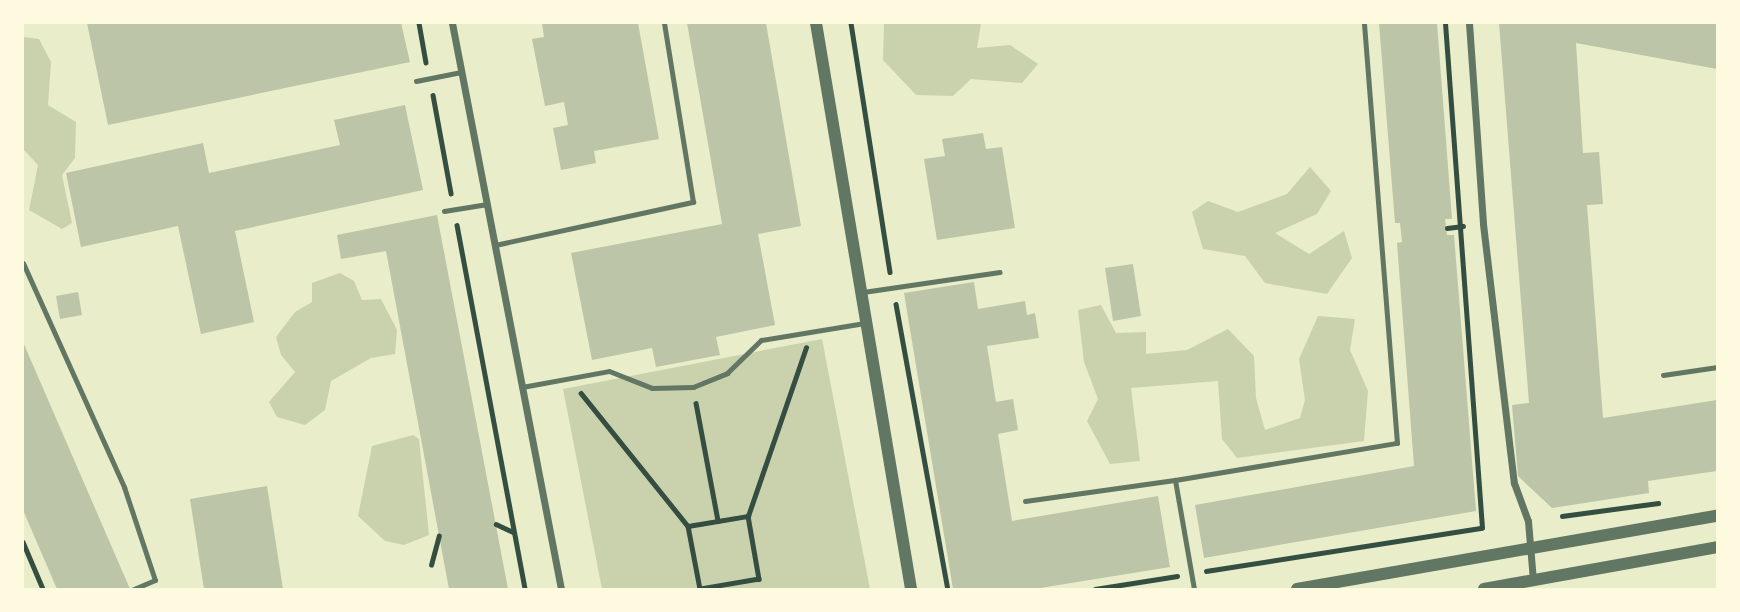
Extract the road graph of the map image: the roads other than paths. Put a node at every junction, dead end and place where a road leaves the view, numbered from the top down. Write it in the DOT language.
graph roads {
  1 [pos="452,23"];
  2 [pos="664,23"];
  3 [pos="816,23"];
  4 [pos="1364,23"];
  5 [pos="1469,23"];
  6 [pos="461,72"];
  7 [pos="416,81"];
  8 [pos="487,204"];
  9 [pos="444,211"];
  10 [pos="495,245"];
  11 [pos="23,263"];
  12 [pos="1000,272"];
  13 [pos="860,293"];
  14 [pos="865,323"];
  15 [pos="1717,367"];
  16 [pos="1663,375"];
  17 [pos="522,387"];
  18 [pos="1175,480"];
  19 [pos="1026,501"];
  20 [pos="1717,516"];
  21 [pos="1717,547"];
  22 [pos="1530,549"];
  23 [pos="1533,580"];
  24 [pos="1506,587"];
  25 [pos="134,589"];
  26 [pos="561,589"];
  27 [pos="911,589"];
  28 [pos="1194,589"];
  29 [pos="1297,589"];
  30 [pos="1484,589"];
  1 -- 6 [label="street"];
  2 -- 10 [label="lane"];
  3 -- 13 [label="street"];
  4 -- 18 [label="lane"];
  5 -- 22 [label="street"];
  6 -- 7 [label="lane"];
  6 -- 8 [label="street"];
  8 -- 9 [label="lane"];
  8 -- 10 [label="street"];
  10 -- 17 [label="street"];
  11 -- 25 [label="lane"];
  12 -- 13 [label="lane"];
  13 -- 14 [label="street"];
  14 -- 17 [label="lane"];
  14 -- 27 [label="street"];
  15 -- 16 [label="lane"];
  17 -- 26 [label="street"];
  18 -- 19 [label="lane"];
  18 -- 28 [label="lane"];
  20 -- 22 [label="street"];
  21 -- 23 [label="street"];
  22 -- 23 [label="street"];
  22 -- 29 [label="street"];
  23 -- 24 [label="street"];
  24 -- 30 [label="street"];
}
